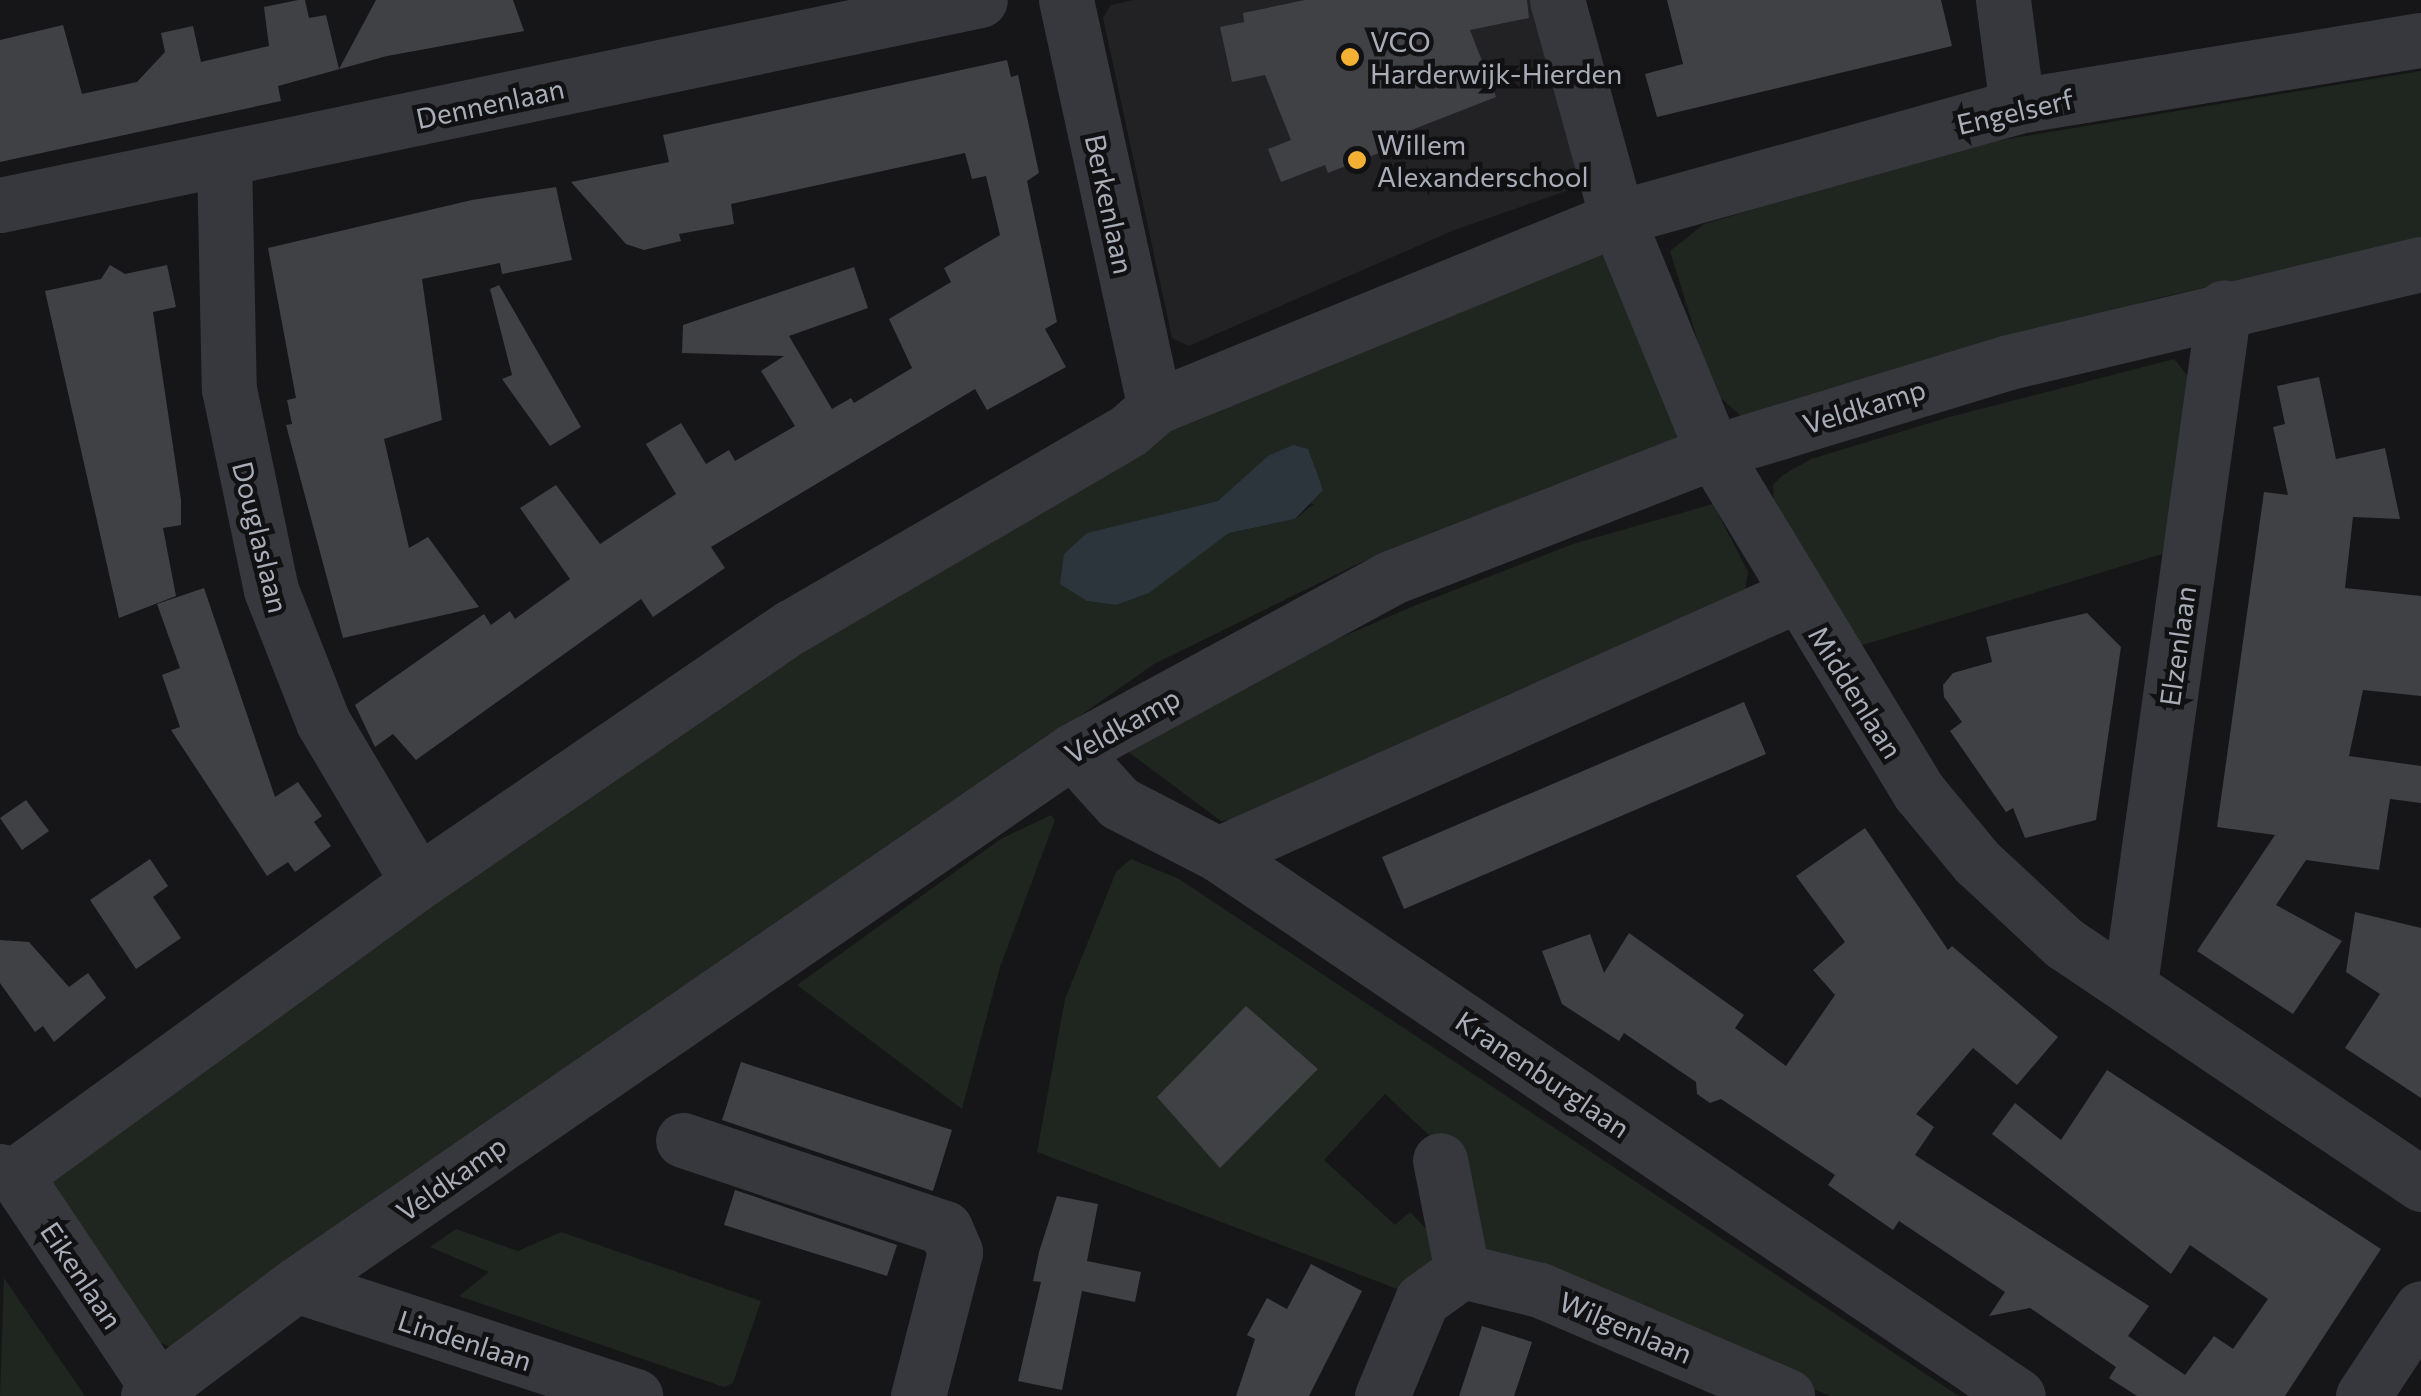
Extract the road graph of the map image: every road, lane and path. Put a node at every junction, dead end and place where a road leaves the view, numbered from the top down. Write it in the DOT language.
graph roads {
  1 [pos="980,0"];
  2 [pos="1066,0"];
  3 [pos="1557,0"];
  4 [pos="2003,0"];
  5 [pos="2421,40"];
  6 [pos="2017,106"];
  7 [pos="224,159"];
  8 [pos="0,205"];
  9 [pos="1617,218"];
  10 [pos="2421,264"];
  11 [pos="2224,307"];
  12 [pos="1155,408"];
  13 [pos="1714,452"];
  14 [pos="1795,596"];
  15 [pos="1072,751"];
  16 [pos="1218,854"];
  17 [pos="418,882"];
  18 [pos="2130,984"];
  19 [pos="683,1140"];
  20 [pos="1440,1160"];
  21 [pos="8,1173"];
  22 [pos="2421,1184"];
  23 [pos="1462,1271"];
  24 [pos="296,1285"];
  25 [pos="2421,1308"];
  26 [pos="153,1392"];
  27 [pos="635,1396"];
  28 [pos="918,1396"];
  29 [pos="1382,1396"];
  30 [pos="1787,1396"];
  31 [pos="2018,1396"];
  32 [pos="2363,1396"];
  1 -- 7 [label="street, Dennenlaan"];
  2 -- 12 [label="street, Berkenlaan"];
  3 -- 9 [label="street, Middenlaan"];
  4 -- 6 [label="street"];
  5 -- 6 [label="street, Engelserf"];
  6 -- 9 [label="street, Engelserf"];
  7 -- 8 [label="street, Dennenlaan"];
  7 -- 17 [label="street, Douglaslaan"];
  9 -- 12 [label="street"];
  9 -- 13 [label="street, Middenlaan"];
  10 -- 11 [label="street"];
  11 -- 13 [label="street, Veldkamp"];
  11 -- 18 [label="street, Elzenlaan"];
  12 -- 17 [label="street"];
  13 -- 14 [label="street, Middenlaan"];
  13 -- 15 [label="street, Veldkamp"];
  14 -- 16 [label="street"];
  14 -- 18 [label="street, Middenlaan"];
  15 -- 16 [label="street, Kranenburglaan"];
  15 -- 24 [label="street, Veldkamp"];
  16 -- 31 [label="street, Kranenburglaan"];
  17 -- 21 [label="street"];
  18 -- 22 [label="street, Middenlaan"];
  19 -- 28 [label="street"];
  20 -- 23 [label="street"];
  21 -- 26 [label="street, Eikenlaan"];
  23 -- 29 [label="street"];
  23 -- 30 [label="street, Wilgenlaan"];
  24 -- 26 [label="street, Veldkamp"];
  24 -- 27 [label="street, Lindenlaan"];
  25 -- 32 [label="street"];
}
